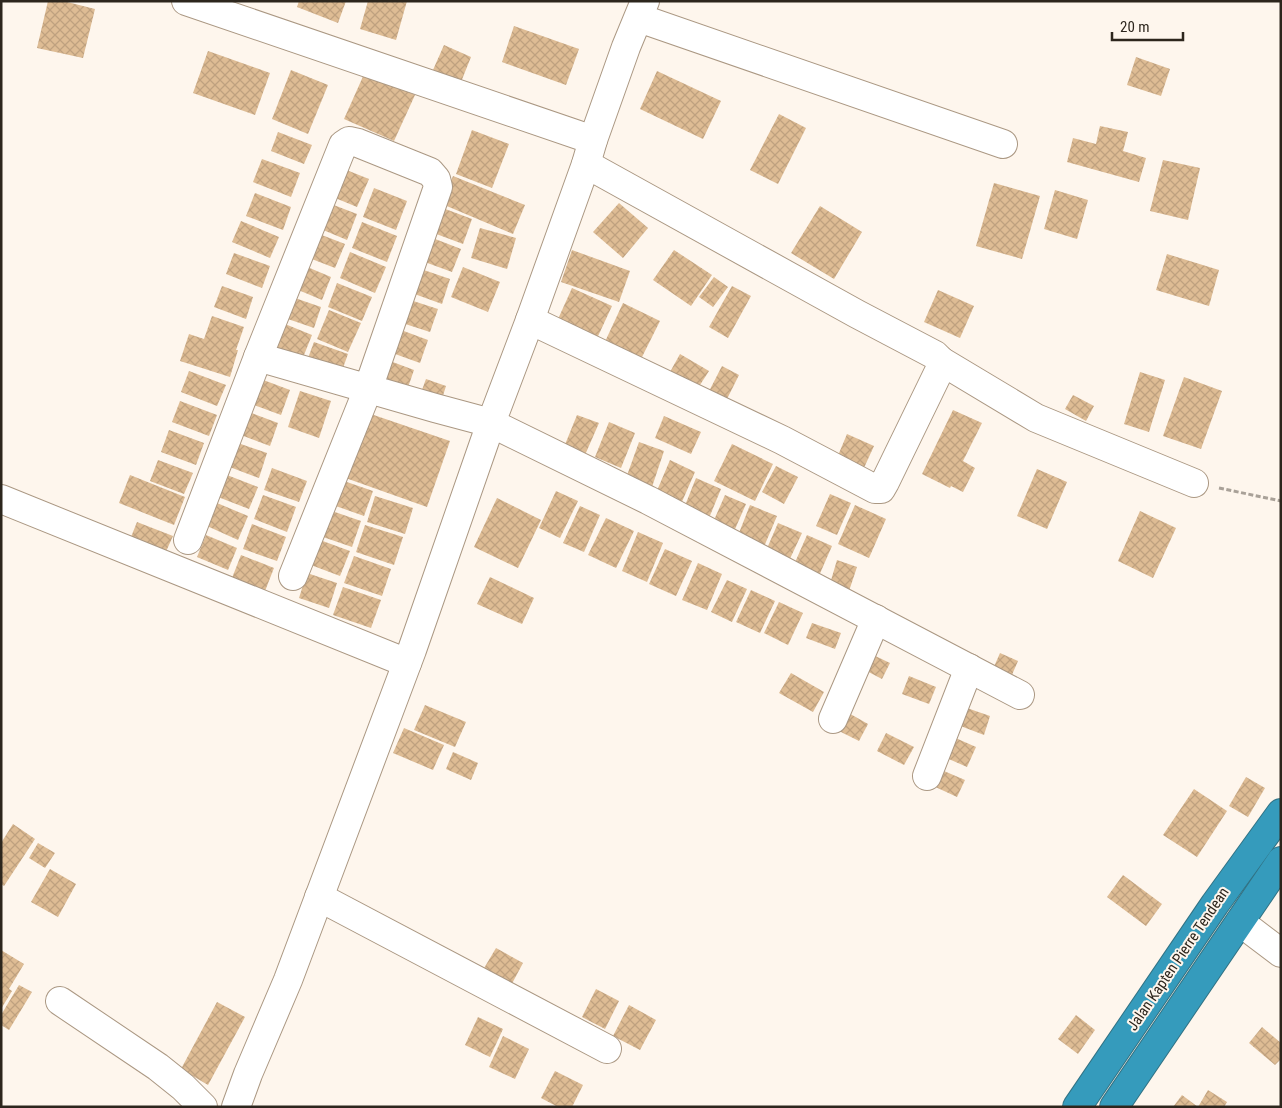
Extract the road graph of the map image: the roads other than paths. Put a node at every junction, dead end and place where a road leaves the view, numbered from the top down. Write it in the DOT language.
graph roads {
  1 [pos="186,1"];
  2 [pos="642,10"];
  3 [pos="1003,144"];
  4 [pos="589,152"];
  5 [pos="530,320"];
  6 [pos="258,357"];
  7 [pos="941,361"];
  8 [pos="368,389"];
  9 [pos="491,423"];
  10 [pos="1194,483"];
  11 [pos="1,499"];
  12 [pos="188,540"];
  13 [pos="293,576"];
  14 [pos="876,619"];
  15 [pos="407,663"];
  16 [pos="969,668"];
  17 [pos="1020,694"];
  18 [pos="833,719"];
  19 [pos="927,776"];
  20 [pos="1281,813"];
  21 [pos="1281,861"];
  22 [pos="319,897"];
  23 [pos="1240,922"];
  24 [pos="1281,954"];
  25 [pos="60,1001"];
  26 [pos="607,1049"];
  27 [pos="203,1107"];
  28 [pos="236,1107"];
  29 [pos="1077,1107"];
  30 [pos="1114,1107"];
  1 -- 4 [label="street"];
  2 -- 3 [label="street"];
  2 -- 4 [label="street"];
  4 -- 5 [label="street"];
  4 -- 7 [label="street"];
  5 -- 7 [label="street"];
  5 -- 9 [label="street"];
  6 -- 8 [label="street"];
  6 -- 8 [label="street"];
  6 -- 12 [label="street"];
  7 -- 10 [label="street"];
  8 -- 9 [label="street"];
  8 -- 13 [label="street"];
  9 -- 14 [label="street"];
  9 -- 15 [label="street"];
  11 -- 15 [label="street"];
  14 -- 16 [label="street"];
  14 -- 18 [label="street"];
  15 -- 22 [label="street"];
  16 -- 17 [label="street"];
  16 -- 19 [label="street"];
  20 -- 29 [label="highway, Jalan Kapten Pierre Tendean"];
  21 -- 23 [label="highway, Jalan Kapten Pierre Tendean"];
  22 -- 26 [label="street"];
  22 -- 28 [label="street"];
  23 -- 24 [label="street"];
  23 -- 30 [label="highway, Jalan Kapten Pierre Tendean"];
  25 -- 27 [label="street"];
}
